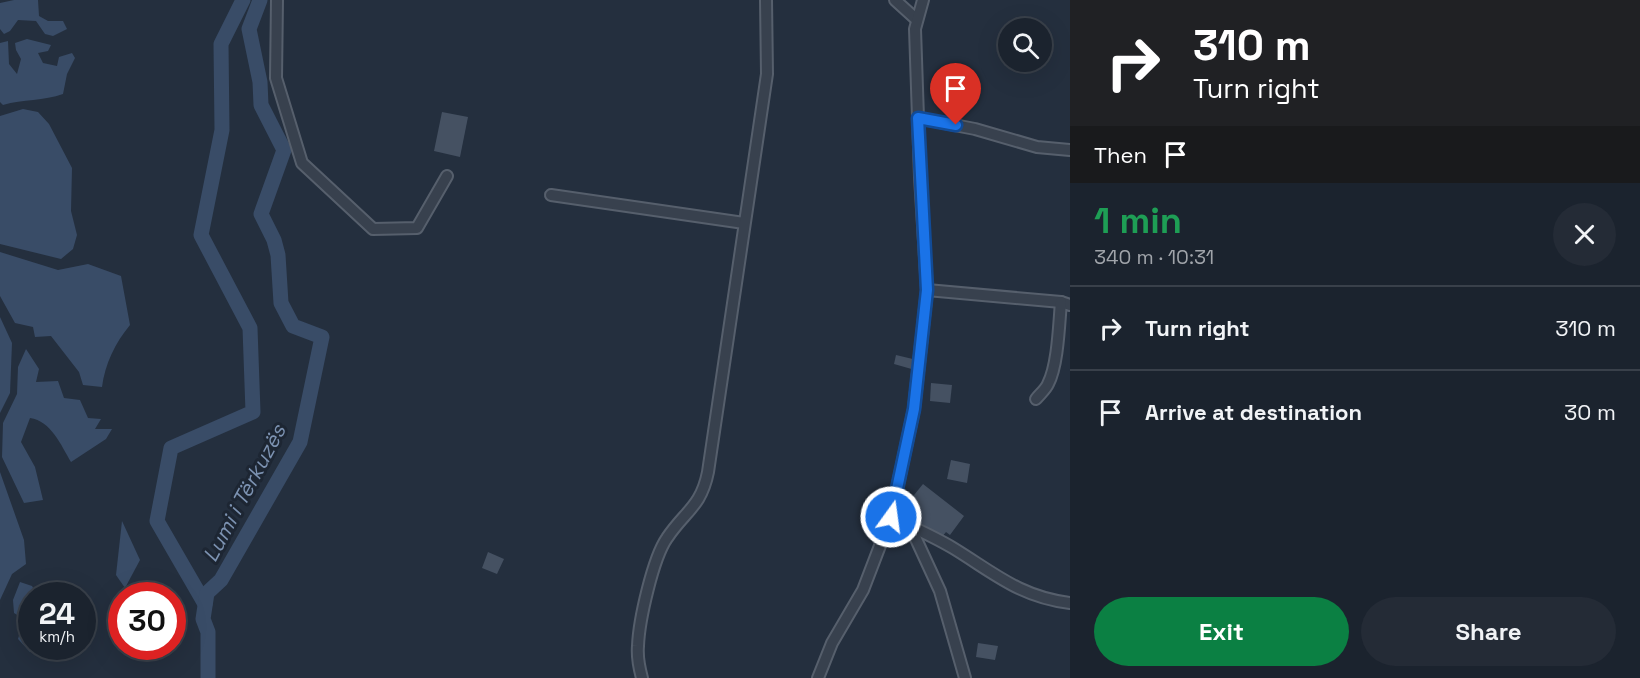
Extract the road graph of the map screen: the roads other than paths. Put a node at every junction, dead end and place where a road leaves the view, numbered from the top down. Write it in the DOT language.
graph roads {
  1 [pos="277,0"];
  2 [pos="766,0"];
  3 [pos="895,0"];
  4 [pos="923,0"];
  5 [pos="916,19"];
  6 [pos="918,118"];
  7 [pos="1070,150"];
  8 [pos="447,176"];
  9 [pos="551,195"];
  10 [pos="744,223"];
  11 [pos="927,290"];
  12 [pos="1065,303"];
  13 [pos="1036,399"];
  14 [pos="891,517"];
  15 [pos="910,526"];
  16 [pos="1070,603"];
  17 [pos="642,678"];
  18 [pos="818,678"];
  19 [pos="965,678"];
  1 -- 8 [label="street"];
  2 -- 10 [label="street"];
  3 -- 5 [label="street"];
  4 -- 5 [label="street"];
  5 -- 6 [label="street"];
  6 -- 7 [label="street"];
  6 -- 11 [label="street"];
  9 -- 10 [label="street"];
  10 -- 17 [label="street"];
  11 -- 12 [label="street"];
  11 -- 14 [label="street"];
  12 -- 13 [label="street"];
  14 -- 15 [label="street"];
  14 -- 18 [label="street"];
  15 -- 16 [label="street"];
  15 -- 19 [label="street"];
}
